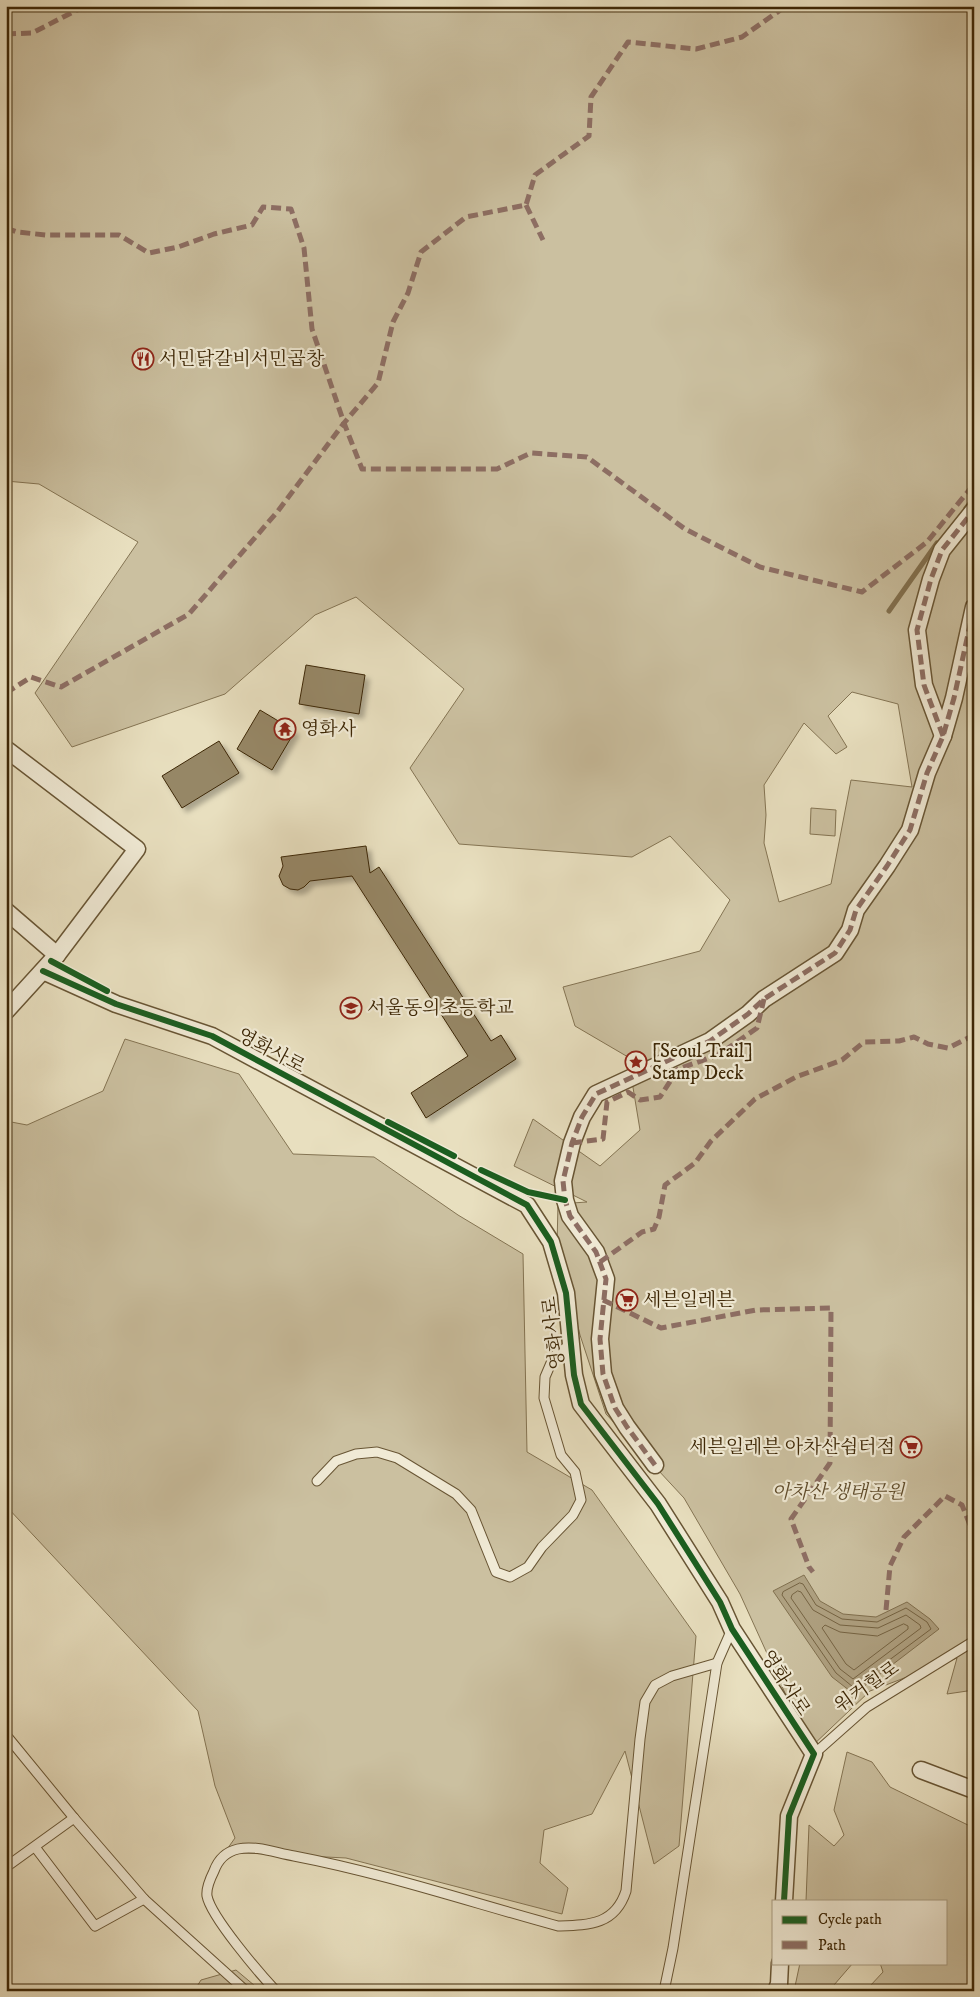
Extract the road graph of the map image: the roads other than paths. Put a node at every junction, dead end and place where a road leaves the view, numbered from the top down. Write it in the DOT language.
graph roads {
  1 [pos="974,510"];
  2 [pos="974,607"];
  3 [pos="943,736"];
  4 [pos="6,749"];
  5 [pos="6,911"];
  6 [pos="57,955"];
  7 [pos="43,970"];
  8 [pos="6,1011"];
  9 [pos="571,1344"];
  10 [pos="655,1465"];
  11 [pos="317,1482"];
  12 [pos="732,1629"];
  13 [pos="974,1641"];
  14 [pos="717,1663"];
  15 [pos="6,1735"];
  16 [pos="814,1754"];
  17 [pos="920,1770"];
  18 [pos="974,1790"];
  19 [pos="74,1818"];
  20 [pos="35,1846"];
  21 [pos="6,1868"];
  22 [pos="144,1899"];
  23 [pos="784,1900"];
  24 [pos="780,1964"];
  25 [pos="246,1991"];
  26 [pos="276,1991"];
  27 [pos="664,1991"];
  28 [pos="776,1991"];
  1 -- 3 [label="street"];
  2 -- 3 [label="street"];
  3 -- 10 [label="street"];
  4 -- 6 [label="street"];
  5 -- 6 [label="street"];
  6 -- 7 [label="street"];
  7 -- 8 [label="street"];
  7 -- 9 [label="street, 영화사로"];
  9 -- 11 [label="lane"];
  9 -- 12 [label="street, 영화사로"];
  12 -- 14 [label="lane"];
  12 -- 16 [label="street, 영화사로"];
  13 -- 16 [label="lane, 워커힐로"];
  14 -- 26 [label="lane"];
  14 -- 27 [label="lane"];
  15 -- 19 [label="lane"];
  16 -- 23 [label="street, 워커힐로"];
  17 -- 18 [label="street"];
  19 -- 20 [label="lane"];
  19 -- 22 [label="lane"];
  20 -- 21 [label="lane"];
  20 -- 22 [label="lane"];
  22 -- 25 [label="lane"];
  24 -- 28 [label="street"];
}
